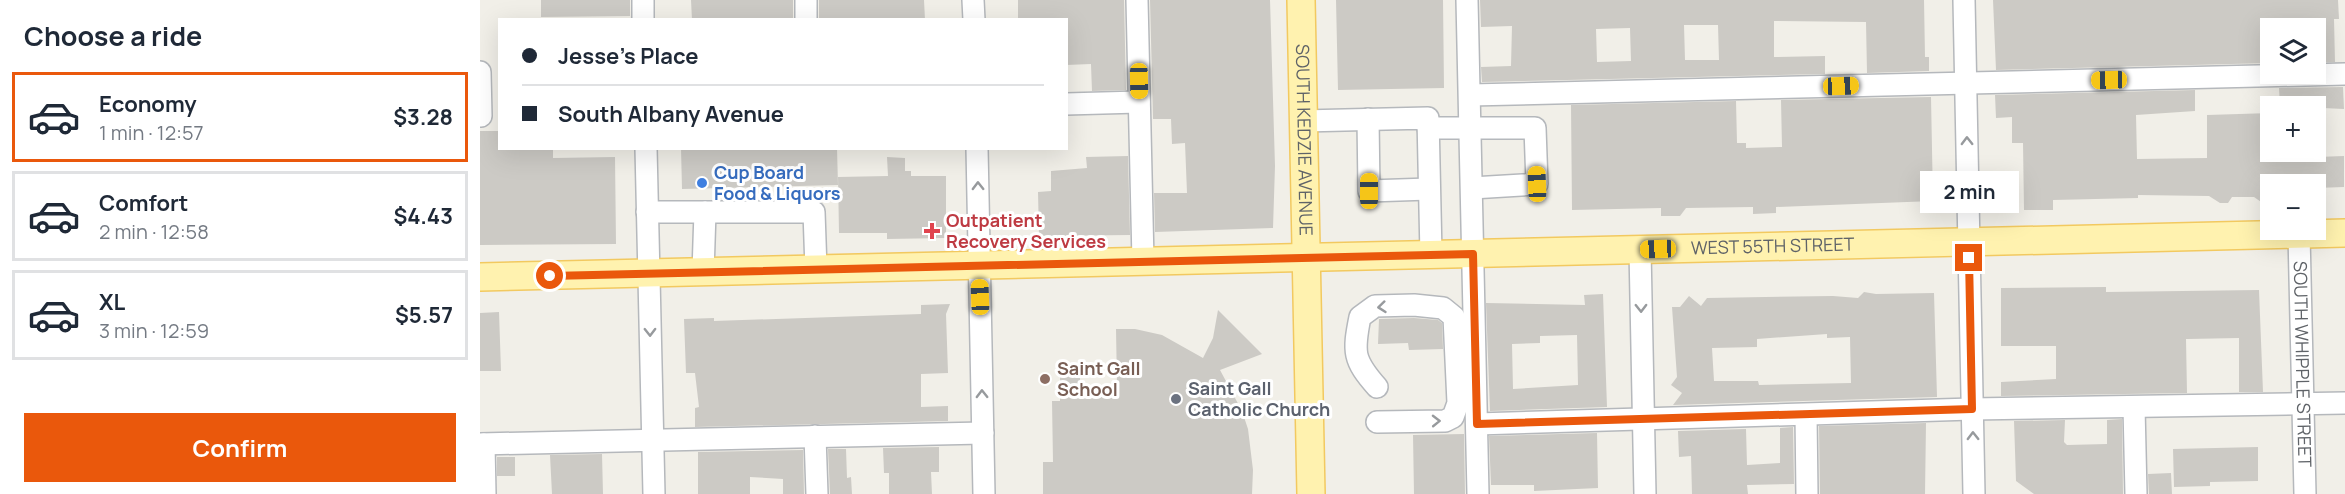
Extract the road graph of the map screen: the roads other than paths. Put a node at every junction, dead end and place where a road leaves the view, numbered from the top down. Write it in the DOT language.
graph roads {
  1 [pos="643,0"];
  2 [pos="806,0"];
  3 [pos="973,0"];
  4 [pos="1137,0"];
  5 [pos="1301,0"];
  6 [pos="1467,0"];
  7 [pos="1964,0"];
  8 [pos="643,18"];
  9 [pos="807,18"];
  10 [pos="974,18"];
  11 [pos="480,72"];
  12 [pos="2345,74"];
  13 [pos="1965,83"];
  14 [pos="1470,95"];
  15 [pos="1139,102"];
  16 [pos="1068,104"];
  17 [pos="487,115"];
  18 [pos="1368,119"];
  19 [pos="1303,121"];
  20 [pos="1428,128"];
  21 [pos="1470,128"];
  22 [pos="646,150"];
  23 [pos="977,150"];
  24 [pos="1472,188"];
  25 [pos="1429,189"];
  26 [pos="647,212"];
  27 [pos="705,212"];
  28 [pos="2326,233"];
  29 [pos="2345,233"];
  30 [pos="2260,235"];
  31 [pos="2299,240"];
  32 [pos="1969,242"];
  33 [pos="1640,250"];
  34 [pos="1473,254"];
  35 [pos="1431,255"];
  36 [pos="1306,258"];
  37 [pos="1143,261"];
  38 [pos="979,265"];
  39 [pos="816,269"];
  40 [pos="703,272"];
  41 [pos="649,273"];
  42 [pos="480,277"];
  43 [pos="1377,387"];
  44 [pos="2345,403"];
  45 [pos="2303,404"];
  46 [pos="2134,407"];
  47 [pos="1972,409"];
  48 [pos="1806,415"];
  49 [pos="1644,421"];
  50 [pos="1377,422"];
  51 [pos="1477,424"];
  52 [pos="983,433"];
  53 [pos="815,436"];
  54 [pos="652,440"];
  55 [pos="482,444"];
  56 [pos="485,494"];
  57 [pos="654,494"];
  58 [pos="817,494"];
  59 [pos="984,494"];
  60 [pos="1311,494"];
  61 [pos="1478,494"];
  62 [pos="1645,494"];
  63 [pos="1807,494"];
  64 [pos="1974,494"];
  65 [pos="2136,494"];
  66 [pos="2305,494"];
  1 -- 8 [label="street"];
  2 -- 9 [label="street"];
  3 -- 10 [label="street"];
  4 -- 15 [label="street"];
  5 -- 19 [label="main road, SOUTH KEDZIE AVENUE"];
  6 -- 14 [label="street"];
  7 -- 13 [label="street"];
  11 -- 17 [label="street"];
  12 -- 13 [label="street"];
  13 -- 14 [label="street"];
  32 -- 13 [label="street, one-way"];
  14 -- 21 [label="street"];
  15 -- 16 [label="street"];
  15 -- 37 [label="street"];
  18 -- 19 [label="street"];
  18 -- 20 [label="street"];
  18 -- 25 [label="street"];
  19 -- 36 [label="main road, SOUTH KEDZIE AVENUE"];
  20 -- 21 [label="street"];
  20 -- 25 [label="street"];
  21 -- 24 [label="street"];
  21 -- 24 [label="street"];
  22 -- 26 [label="street"];
  38 -- 23 [label="street, one-way"];
  24 -- 34 [label="street"];
  25 -- 35 [label="street"];
  26 -- 27 [label="street"];
  26 -- 41 [label="street"];
  27 -- 39 [label="street"];
  27 -- 40 [label="street"];
  28 -- 29 [label="main road, WEST 55TH STREET"];
  30 -- 32 [label="main road, WEST 55TH STREET"];
  31 -- 45 [label="street, SOUTH WHIPPLE STREET"];
  32 -- 33 [label="main road, WEST 55TH STREET"];
  32 -- 47 [label="street"];
  33 -- 34 [label="main road, WEST 55TH STREET"];
  33 -- 49 [label="street, one-way"];
  34 -- 35 [label="main road, WEST 55TH STREET"];
  34 -- 51 [label="street"];
  35 -- 36 [label="main road, WEST 55TH STREET"];
  36 -- 37 [label="main road, WEST 55TH STREET"];
  36 -- 60 [label="main road, SOUTH KEDZIE AVENUE"];
  37 -- 38 [label="main road, WEST 55TH STREET"];
  38 -- 39 [label="main road, WEST 55TH STREET"];
  52 -- 38 [label="street, one-way"];
  39 -- 40 [label="main road, WEST 55TH STREET"];
  40 -- 41 [label="main road, WEST 55TH STREET"];
  41 -- 42 [label="main road, WEST 55TH STREET"];
  41 -- 54 [label="street, one-way"];
  50 -- 43 [label="street, one-way"];
  44 -- 45 [label="street"];
  45 -- 46 [label="street"];
  45 -- 66 [label="street, SOUTH WHIPPLE STREET"];
  46 -- 47 [label="street"];
  46 -- 65 [label="street"];
  47 -- 48 [label="street"];
  64 -- 47 [label="street, one-way"];
  48 -- 49 [label="street"];
  48 -- 63 [label="street"];
  49 -- 51 [label="street"];
  49 -- 62 [label="street"];
  51 -- 61 [label="street"];
  52 -- 53 [label="street"];
  52 -- 59 [label="street"];
  53 -- 54 [label="street"];
  53 -- 58 [label="street"];
  54 -- 55 [label="street"];
  54 -- 57 [label="street"];
  55 -- 56 [label="street"];
}
